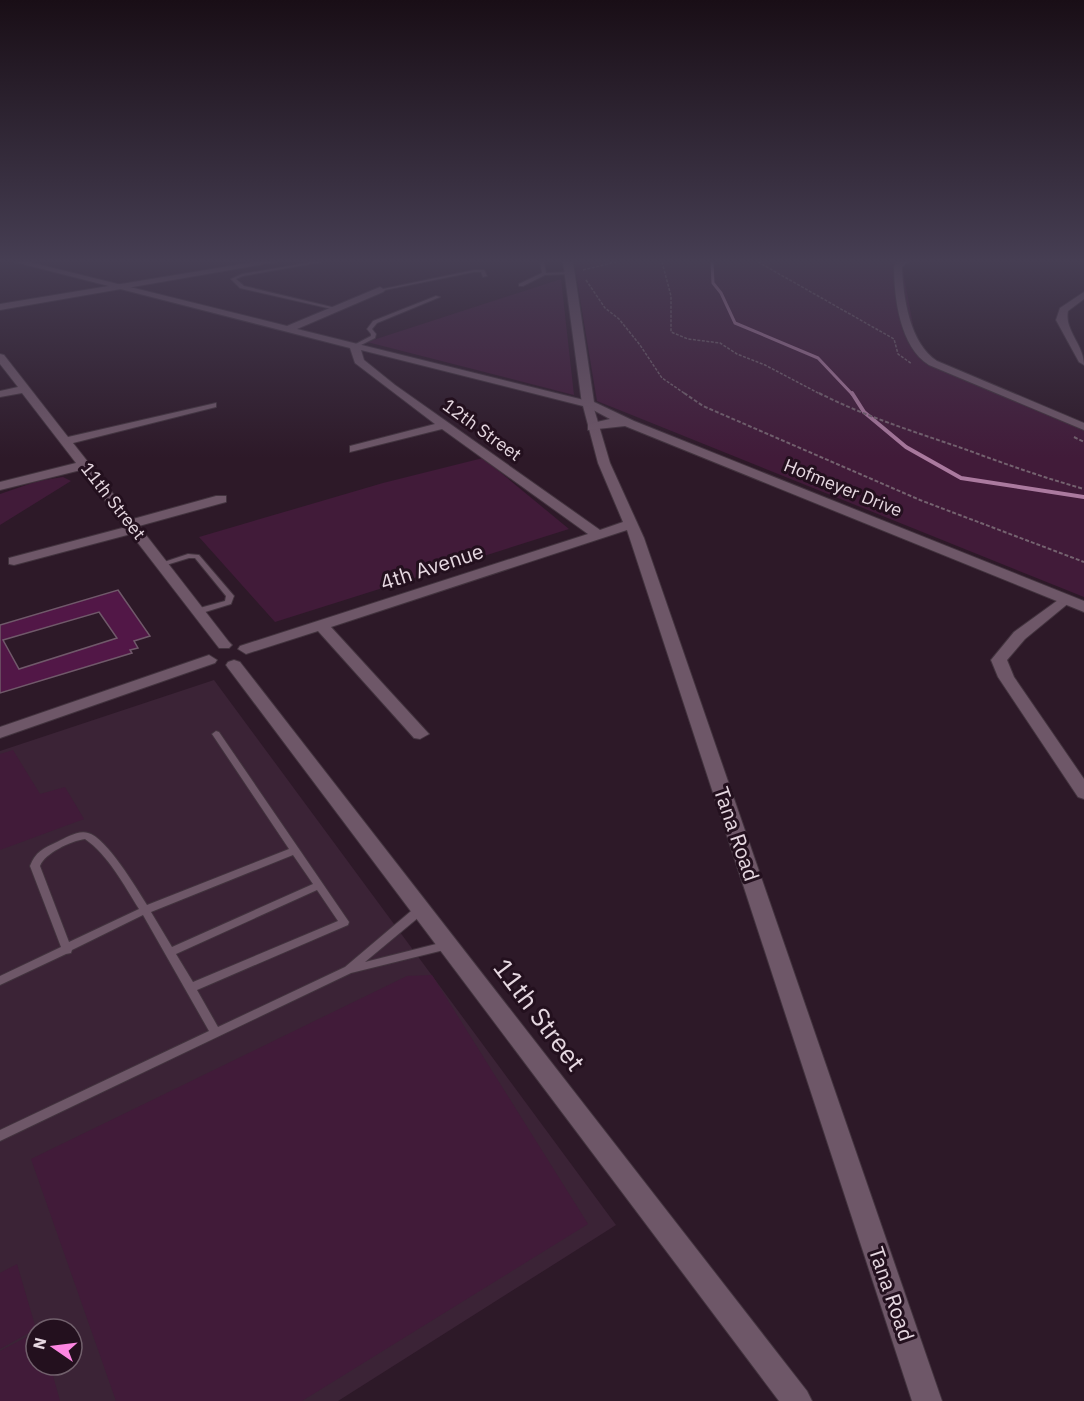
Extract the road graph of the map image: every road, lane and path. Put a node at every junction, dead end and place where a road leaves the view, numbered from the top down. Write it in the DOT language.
graph roads {
  1 [pos="282,327"];
  2 [pos="292,327"];
  3 [pos="370,327"];
  4 [pos="578,327"];
  5 [pos="625,327"];
  6 [pos="671,327"];
  7 [pos="910,327"];
  8 [pos="1065,327"];
  9 [pos="288,329"];
  10 [pos="355,346"];
  11 [pos="0,357"];
  12 [pos="1084,362"];
  13 [pos="25,389"];
  14 [pos="0,394"];
  15 [pos="588,404"];
  16 [pos="212,405"];
  17 [pos="630,424"];
  18 [pos="444,425"];
  19 [pos="592,427"];
  20 [pos="1084,428"];
  21 [pos="66,441"];
  22 [pos="354,449"];
  23 [pos="85,465"];
  24 [pos="0,486"];
  25 [pos="1084,489"];
  26 [pos="221,499"];
  27 [pos="631,524"];
  28 [pos="133,526"];
  29 [pos="598,535"];
  30 [pos="14,561"];
  31 [pos="1084,562"];
  32 [pos="162,564"];
  33 [pos="1065,599"];
  34 [pos="1084,607"];
  35 [pos="199,610"];
  36 [pos="322,627"];
  37 [pos="235,653"];
  38 [pos="209,660"];
  39 [pos="0,732"];
  40 [pos="216,734"];
  41 [pos="420,734"];
  42 [pos="1084,793"];
  43 [pos="295,849"];
  44 [pos="319,885"];
  45 [pos="422,908"];
  46 [pos="145,910"];
  47 [pos="450,945"];
  48 [pos="67,950"];
  49 [pos="170,952"];
  50 [pos="348,970"];
  51 [pos="0,981"];
  52 [pos="190,988"];
  53 [pos="216,1033"];
  54 [pos="0,1134"];
  55 [pos="797,1401"];
  56 [pos="927,1401"];
  1 -- 9 [label="street"];
  2 -- 9 [label="street"];
  3 -- 10 [label="lane"];
  4 -- 15 [label="main road, Tana Road"];
  5 -- 31 [label="path"];
  6 -- 25 [label="path"];
  7 -- 20 [label="street"];
  8 -- 12 [label="street"];
  9 -- 10 [label="street"];
  10 -- 15 [label="street"];
  10 -- 18 [label="street, 12th Street"];
  11 -- 13 [label="street, 11th Street"];
  13 -- 14 [label="street"];
  13 -- 21 [label="street, 11th Street"];
  15 -- 17 [label="main road, Hofmeyer Drive"];
  15 -- 19 [label="street, Tana Road"];
  16 -- 21 [label="street"];
  17 -- 19 [label="main road"];
  17 -- 33 [label="main road, Hofmeyer Drive"];
  18 -- 22 [label="street"];
  18 -- 29 [label="street, 12th Street"];
  19 -- 27 [label="street, Tana Road"];
  21 -- 23 [label="street, 11th Street"];
  23 -- 24 [label="street"];
  23 -- 28 [label="street, 11th Street"];
  26 -- 28 [label="street"];
  27 -- 29 [label="street, 4th Avenue"];
  27 -- 56 [label="street, Tana Road"];
  28 -- 30 [label="street"];
  28 -- 32 [label="street, 11th Street"];
  29 -- 36 [label="street, 4th Avenue"];
  32 -- 35 [label="street, 11th Street"];
  32 -- 35 [label="lane"];
  33 -- 34 [label="main road, Hofmeyer Drive"];
  33 -- 42 [label="street"];
  35 -- 37 [label="street, 11th Street"];
  36 -- 37 [label="street, 4th Avenue"];
  36 -- 41 [label="street"];
  37 -- 38 [label="street"];
  37 -- 38 [label="street"];
  37 -- 45 [label="street, 11th Street"];
  38 -- 39 [label="street"];
  40 -- 43 [label="lane"];
  43 -- 44 [label="lane"];
  43 -- 46 [label="lane"];
  44 -- 49 [label="lane"];
  44 -- 52 [label="lane"];
  45 -- 47 [label="street, 11th Street"];
  45 -- 50 [label="lane"];
  46 -- 48 [label="lane"];
  46 -- 48 [label="lane"];
  46 -- 49 [label="lane"];
  47 -- 50 [label="lane"];
  47 -- 55 [label="street, 11th Street"];
  48 -- 51 [label="lane"];
  49 -- 52 [label="lane"];
  50 -- 53 [label="lane"];
  52 -- 53 [label="lane"];
  53 -- 54 [label="lane"];
}
